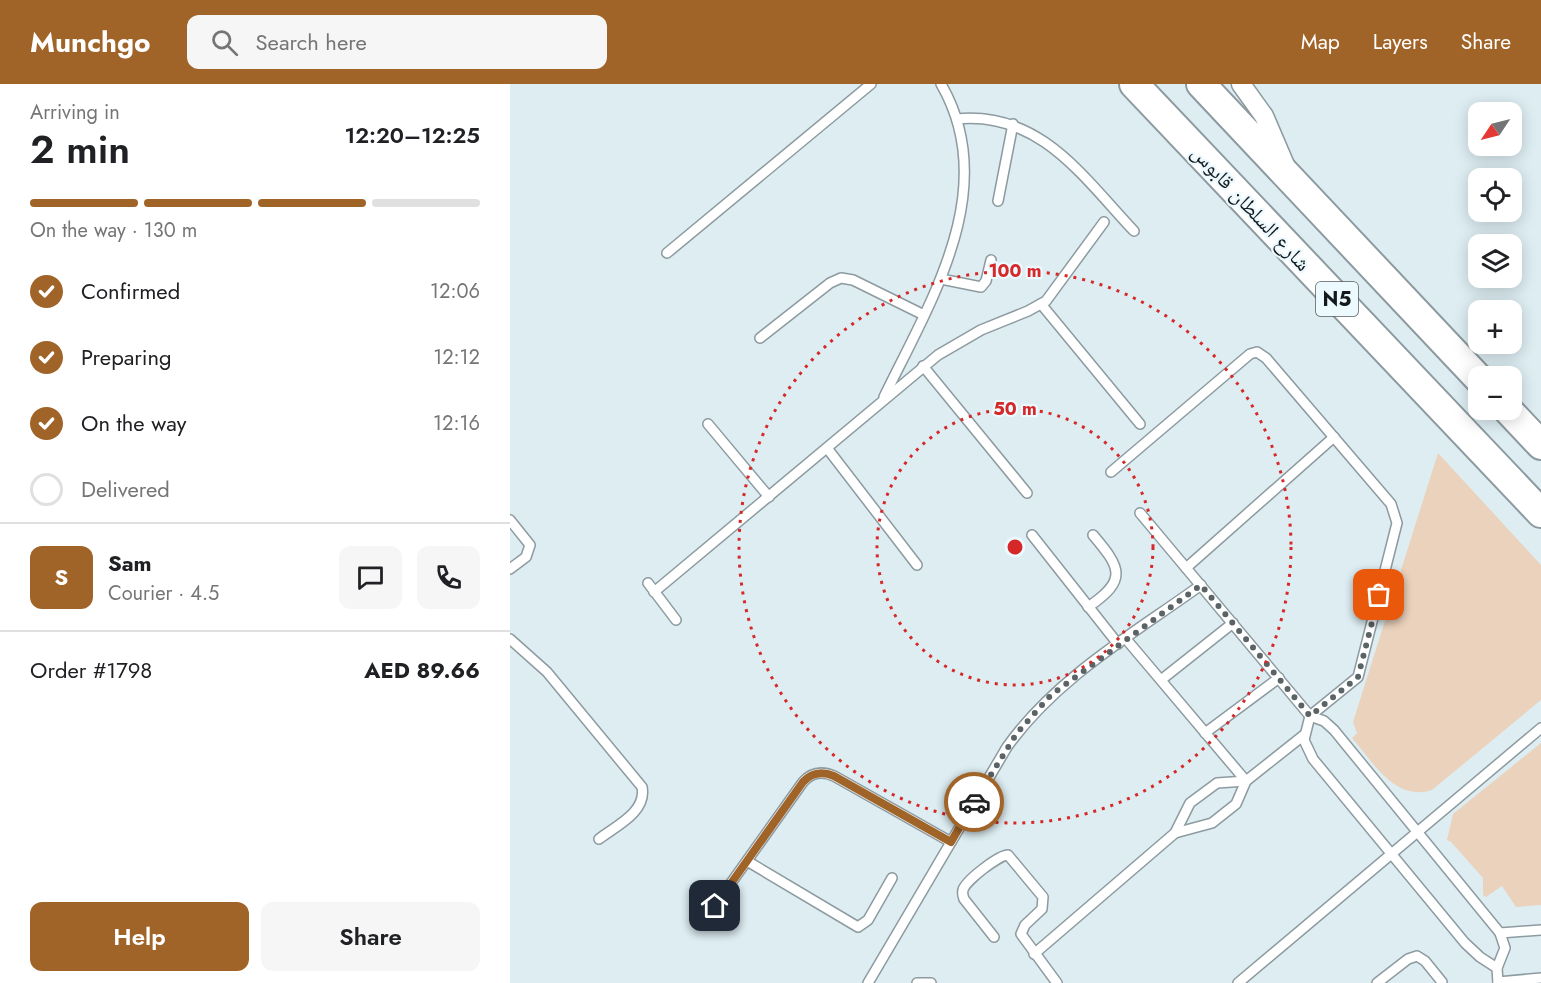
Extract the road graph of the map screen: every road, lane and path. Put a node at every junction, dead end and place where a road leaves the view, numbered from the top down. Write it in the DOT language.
graph roads {
  1 [pos="871,84"];
  2 [pos="941,84"];
  3 [pos="1134,84"];
  4 [pos="1201,84"];
  5 [pos="1241,84"];
  6 [pos="957,119"];
  7 [pos="1012,124"];
  8 [pos="1292,180"];
  9 [pos="998,201"];
  10 [pos="1104,222"];
  11 [pos="1134,231"];
  12 [pos="667,253"];
  13 [pos="991,260"];
  14 [pos="941,279"];
  15 [pos="1041,304"];
  16 [pos="924,315"];
  17 [pos="760,338"];
  18 [pos="924,366"];
  19 [pos="1468,367"];
  20 [pos="882,402"];
  21 [pos="1518,420"];
  22 [pos="708,424"];
  23 [pos="1140,424"];
  24 [pos="1334,437"];
  25 [pos="1539,441"];
  26 [pos="827,448"];
  27 [pos="1111,472"];
  28 [pos="1027,493"];
  29 [pos="769,497"];
  30 [pos="1140,513"];
  31 [pos="1541,513"];
  32 [pos="510,520"];
  33 [pos="1032,535"];
  34 [pos="1093,535"];
  35 [pos="917,565"];
  36 [pos="1186,568"];
  37 [pos="510,569"];
  38 [pos="648,583"];
  39 [pos="1201,585"];
  40 [pos="654,592"];
  41 [pos="1088,607"];
  42 [pos="676,620"];
  43 [pos="1233,623"];
  44 [pos="510,639"];
  45 [pos="1122,642"];
  46 [pos="1279,678"];
  47 [pos="1161,680"];
  48 [pos="1310,716"];
  49 [pos="1541,728"];
  50 [pos="1205,733"];
  51 [pos="1304,735"];
  52 [pos="1246,781"];
  53 [pos="1418,832"];
  54 [pos="1175,833"];
  55 [pos="599,840"];
  56 [pos="951,842"];
  57 [pos="1392,854"];
  58 [pos="747,861"];
  59 [pos="892,878"];
  60 [pos="704,921"];
  61 [pos="1541,930"];
  62 [pos="1500,933"];
  63 [pos="994,937"];
  64 [pos="1034,954"];
  65 [pos="1497,968"];
  66 [pos="1541,978"];
  67 [pos="1442,982"];
  68 [pos="868,983"];
  69 [pos="917,983"];
  70 [pos="931,983"];
  71 [pos="1057,983"];
  72 [pos="1238,983"];
  73 [pos="1377,983"];
  74 [pos="1498,983"];
  1 -- 12 [label="lane"];
  2 -- 6 [label="lane"];
  3 -- 31 [label="highway, شارع السلطان قابوس / N5"];
  4 -- 8 [label="highway, N5"];
  5 -- 8 [label="street"];
  6 -- 7 [label="lane"];
  6 -- 14 [label="lane"];
  7 -- 9 [label="lane"];
  7 -- 11 [label="lane"];
  8 -- 19 [label="highway, N5"];
  10 -- 15 [label="lane"];
  13 -- 14 [label="lane"];
  14 -- 16 [label="lane"];
  15 -- 18 [label="lane"];
  15 -- 23 [label="lane"];
  16 -- 17 [label="lane"];
  16 -- 20 [label="lane"];
  18 -- 20 [label="lane"];
  18 -- 28 [label="lane"];
  20 -- 26 [label="lane"];
  21 -- 25 [label="highway"];
  22 -- 29 [label="lane"];
  24 -- 27 [label="lane"];
  24 -- 36 [label="lane"];
  24 -- 48 [label="lane"];
  26 -- 29 [label="lane"];
  26 -- 35 [label="lane"];
  29 -- 40 [label="lane"];
  30 -- 36 [label="lane"];
  32 -- 37 [label="lane"];
  33 -- 41 [label="lane"];
  34 -- 41 [label="lane"];
  36 -- 39 [label="lane"];
  38 -- 40 [label="lane"];
  39 -- 43 [label="lane"];
  39 -- 45 [label="lane"];
  40 -- 42 [label="lane"];
  41 -- 45 [label="lane"];
  43 -- 46 [label="lane"];
  43 -- 47 [label="lane"];
  44 -- 55 [label="lane"];
  45 -- 47 [label="lane"];
  45 -- 56 [label="lane"];
  46 -- 48 [label="lane"];
  46 -- 50 [label="lane"];
  47 -- 50 [label="lane"];
  48 -- 51 [label="lane"];
  48 -- 53 [label="lane"];
  49 -- 53 [label="lane"];
  50 -- 52 [label="lane"];
  51 -- 52 [label="lane"];
  51 -- 57 [label="lane"];
  52 -- 54 [label="lane"];
  52 -- 54 [label="lane"];
  53 -- 57 [label="lane"];
  53 -- 62 [label="lane"];
  54 -- 64 [label="lane"];
  56 -- 58 [label="lane"];
  56 -- 68 [label="lane"];
  57 -- 65 [label="lane"];
  57 -- 72 [label="lane"];
  58 -- 59 [label="lane"];
  58 -- 60 [label="lane"];
  61 -- 62 [label="lane"];
  62 -- 65 [label="lane"];
  63 -- 64 [label="lane"];
  64 -- 71 [label="lane"];
  65 -- 74 [label="lane"];
  66 -- 74 [label="lane"];
  67 -- 73 [label="lane"];
  69 -- 70 [label="lane"];
}
